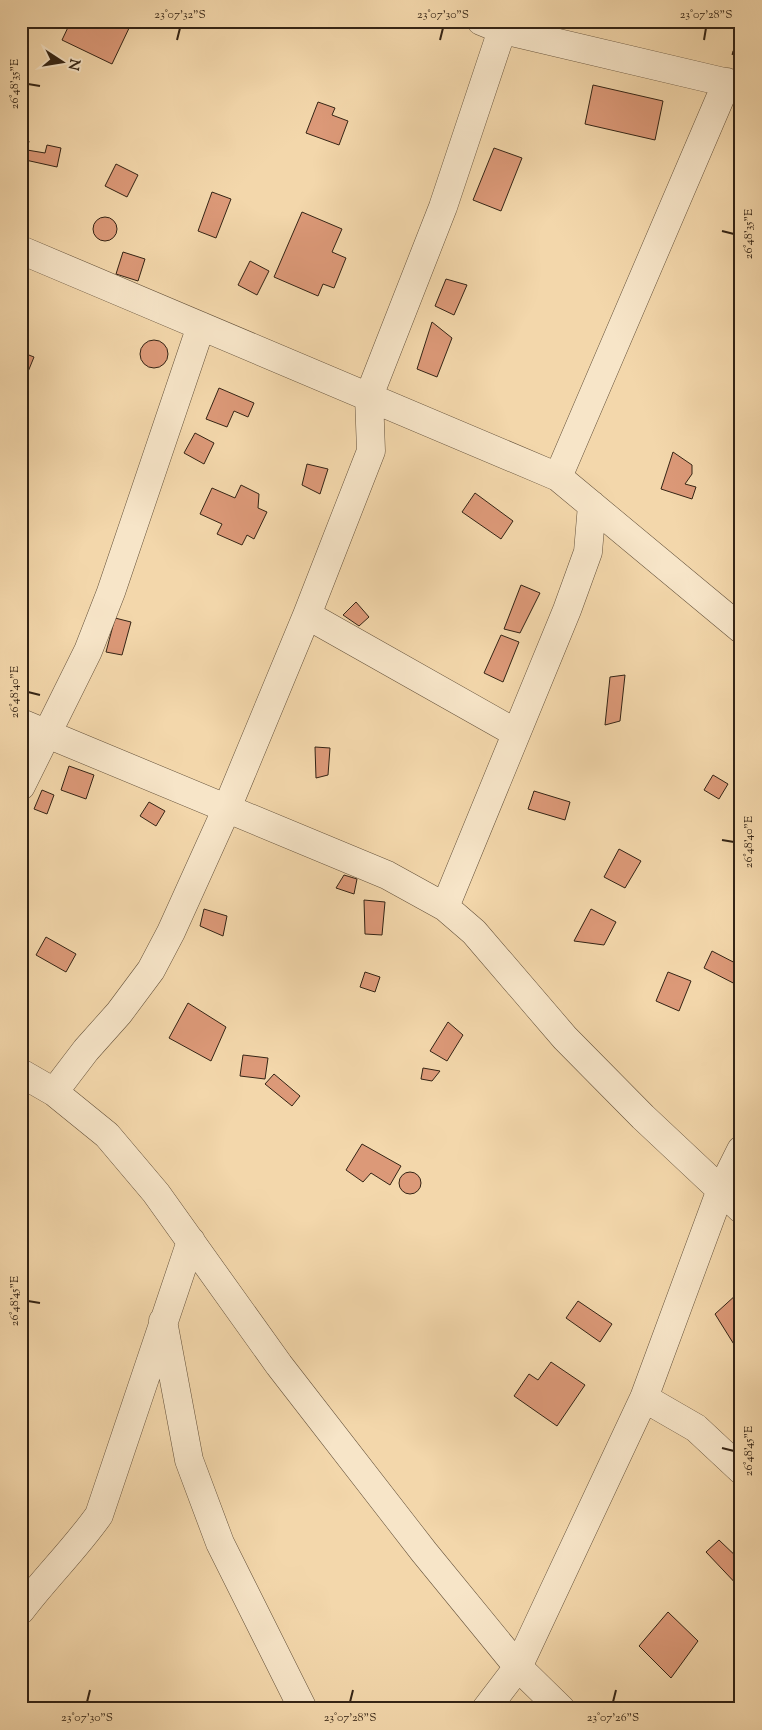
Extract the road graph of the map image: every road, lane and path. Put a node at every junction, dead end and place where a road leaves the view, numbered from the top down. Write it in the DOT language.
graph roads {
  1 [pos="496,24"];
  2 [pos="734,84"];
  3 [pos="21,250"];
  4 [pos="201,326"];
  5 [pos="369,396"];
  6 [pos="558,477"];
  7 [pos="592,505"];
  8 [pos="307,615"];
  9 [pos="741,629"];
  10 [pos="34,728"];
  11 [pos="516,733"];
  12 [pos="21,786"];
  13 [pos="226,808"];
  14 [pos="445,907"];
  15 [pos="21,1073"];
  16 [pos="54,1092"];
  17 [pos="741,1150"];
  18 [pos="731,1201"];
  19 [pos="191,1241"];
  20 [pos="163,1321"];
  21 [pos="644,1398"];
  22 [pos="741,1470"];
  23 [pos="21,1610"];
  24 [pos="518,1668"];
  25 [pos="303,1709"];
  26 [pos="486,1709"];
  27 [pos="561,1709"];
  1 -- 2 [label="street"];
  1 -- 5 [label="street"];
  2 -- 6 [label="street"];
  3 -- 4 [label="street"];
  4 -- 5 [label="street"];
  4 -- 10 [label="street"];
  5 -- 6 [label="street"];
  5 -- 8 [label="street"];
  6 -- 7 [label="street"];
  7 -- 9 [label="street"];
  7 -- 11 [label="street"];
  8 -- 11 [label="street"];
  8 -- 13 [label="street"];
  10 -- 12 [label="street"];
  10 -- 13 [label="street"];
  11 -- 14 [label="street"];
  13 -- 14 [label="street"];
  13 -- 16 [label="street"];
  14 -- 18 [label="street"];
  15 -- 16 [label="street"];
  16 -- 19 [label="street"];
  17 -- 18 [label="street"];
  18 -- 21 [label="street"];
  19 -- 20 [label="street"];
  19 -- 24 [label="street"];
  20 -- 23 [label="street"];
  20 -- 25 [label="street"];
  21 -- 22 [label="street"];
  21 -- 24 [label="street"];
  24 -- 26 [label="street"];
  24 -- 27 [label="street"];
}
